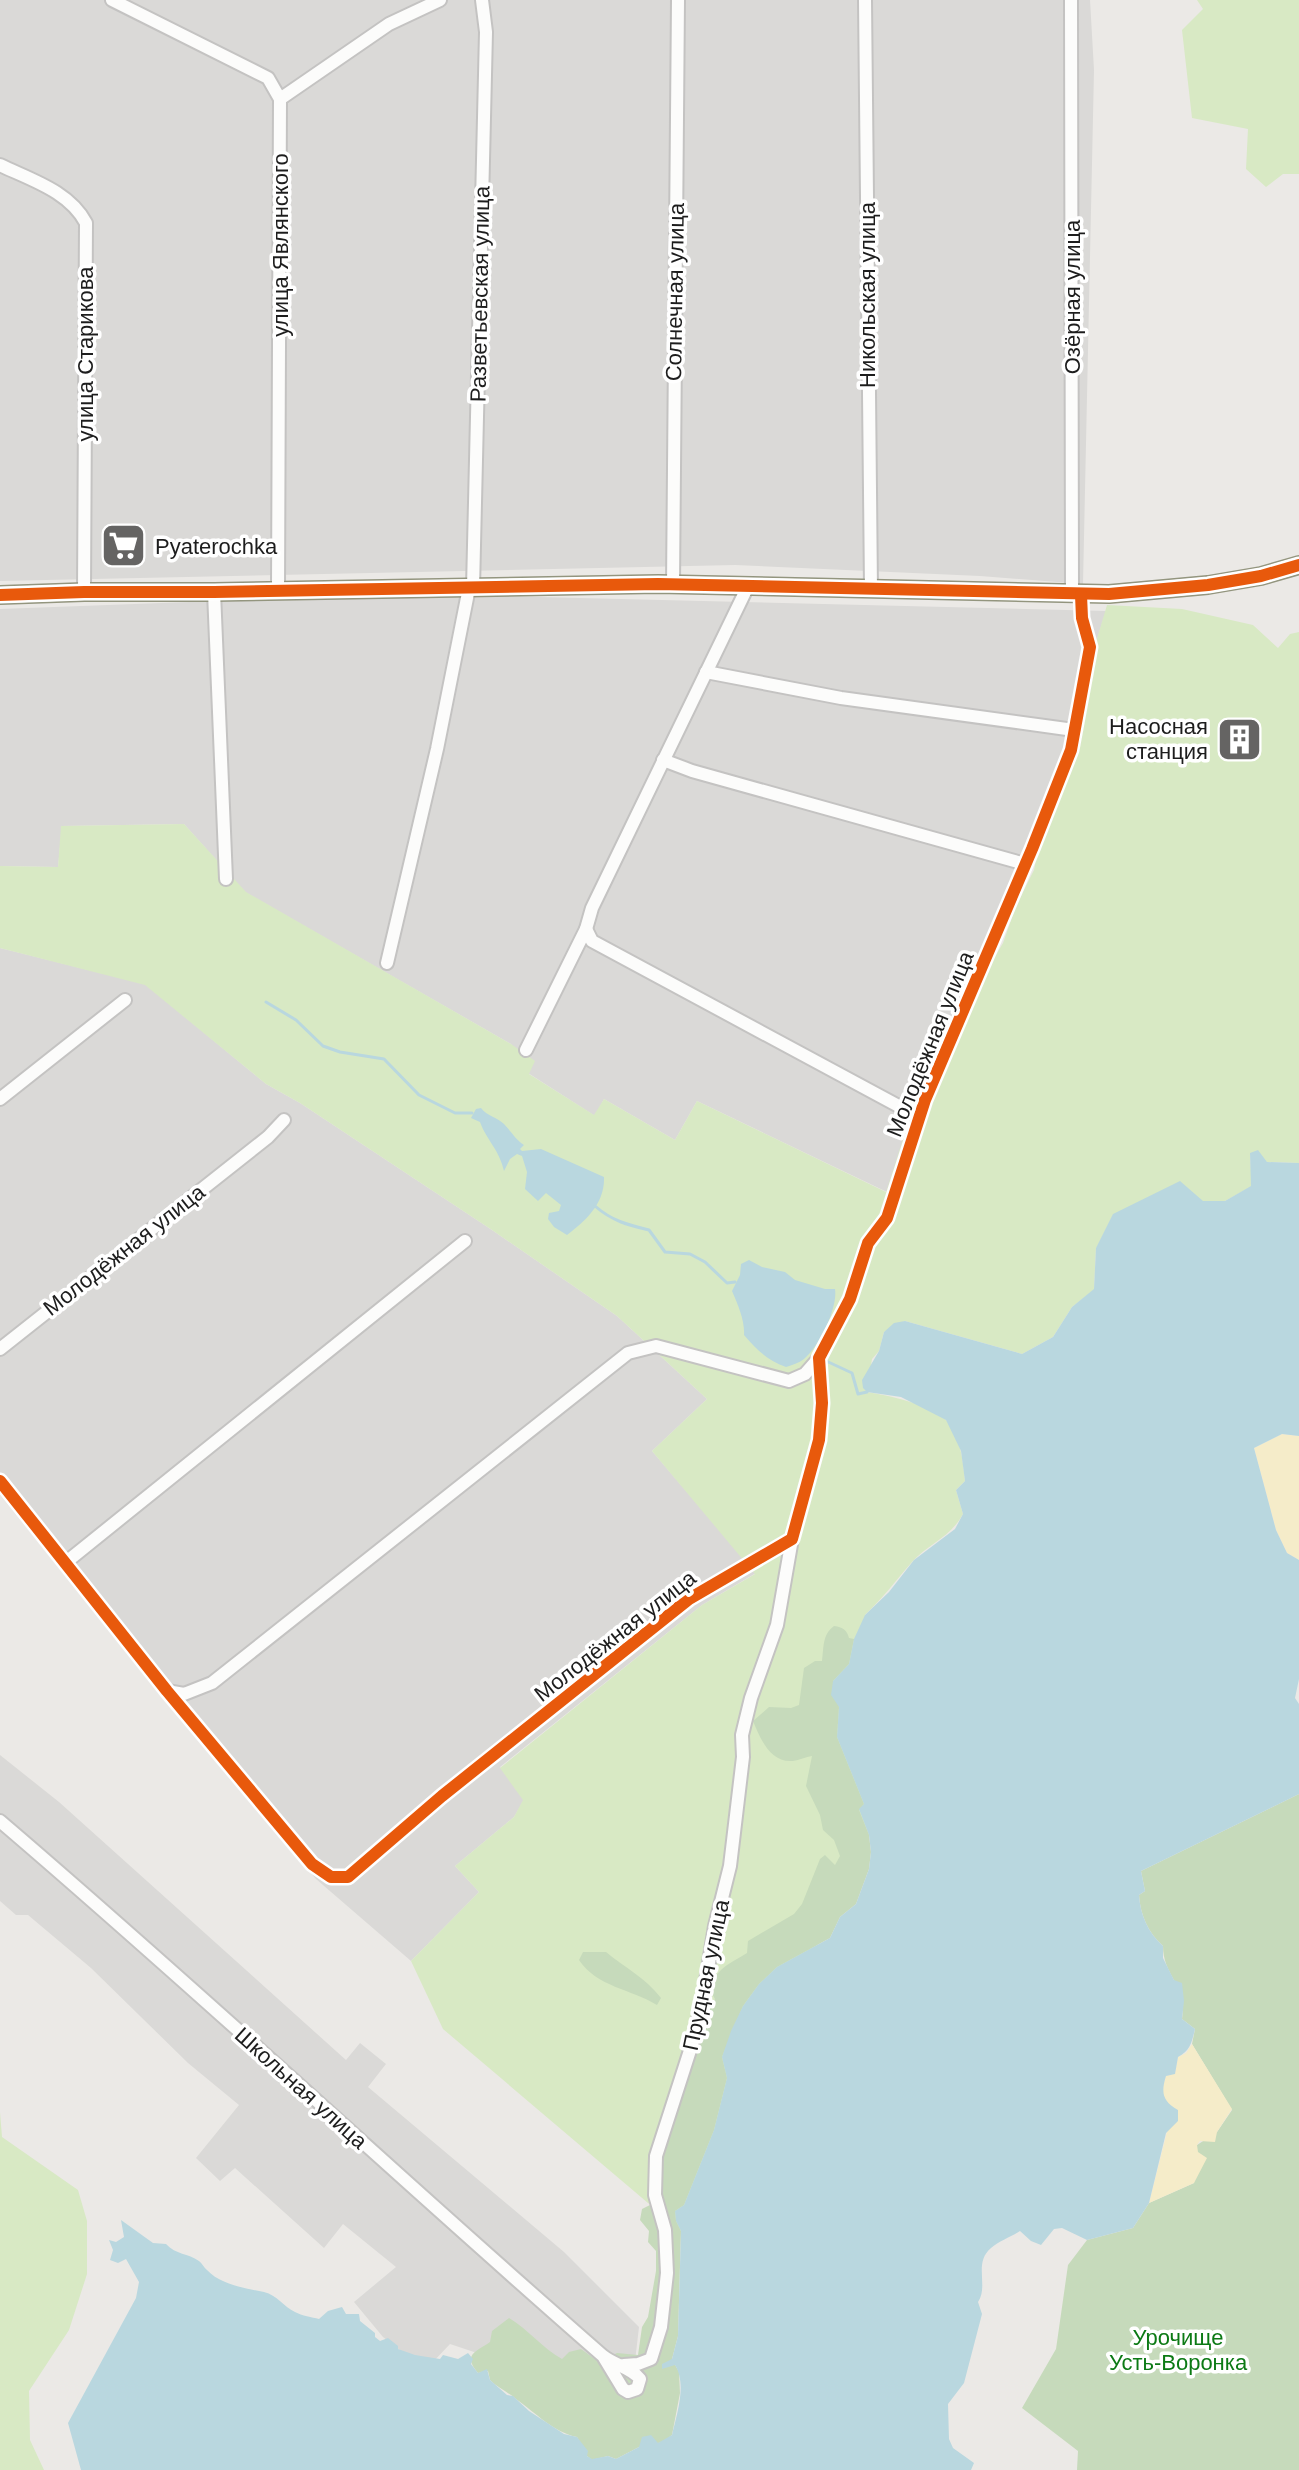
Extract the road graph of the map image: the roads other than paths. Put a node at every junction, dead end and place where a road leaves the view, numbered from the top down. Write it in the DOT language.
graph roads {
  1 [pos="112,0"];
  2 [pos="440,0"];
  3 [pos="482,0"];
  4 [pos="678,0"];
  5 [pos="865,0"];
  6 [pos="1071,0"];
  7 [pos="280,99"];
  8 [pos="0,165"];
  9 [pos="1299,565"];
  10 [pos="673,585"];
  11 [pos="748,586"];
  12 [pos="471,588"];
  13 [pos="871,589"];
  14 [pos="278,591"];
  15 [pos="84,592"];
  16 [pos="214,592"];
  17 [pos="0,595"];
  18 [pos="1077,595"];
  19 [pos="1082,618"];
  20 [pos="706,672"];
  21 [pos="1074,730"];
  22 [pos="663,760"];
  23 [pos="1025,864"];
  24 [pos="226,879"];
  25 [pos="586,929"];
  26 [pos="387,963"];
  27 [pos="125,1000"];
  28 [pos="526,1050"];
  29 [pos="0,1099"];
  30 [pos="919,1117"];
  31 [pos="284,1120"];
  32 [pos="465,1241"];
  33 [pos="0,1349"];
  34 [pos="819,1358"];
  35 [pos="0,1481"];
  36 [pos="792,1539"];
  37 [pos="65,1563"];
  38 [pos="167,1691"];
  39 [pos="0,1821"];
  40 [pos="603,2356"];
  1 -- 7 [label="street"];
  2 -- 7 [label="street"];
  3 -- 12 [label="street, Разветьевская улица"];
  4 -- 10 [label="street, Солнечная улица"];
  5 -- 13 [label="street, Никольская улица"];
  6 -- 18 [label="street, Озёрная улица"];
  7 -- 14 [label="street, улица Являнского"];
  8 -- 15 [label="street, улица Старикова"];
  9 -- 18 [label="street"];
  10 -- 11 [label="street"];
  10 -- 12 [label="street"];
  11 -- 13 [label="street"];
  11 -- 20 [label="street"];
  12 -- 14 [label="street"];
  12 -- 26 [label="street, Разветьевская улица"];
  13 -- 18 [label="street"];
  14 -- 16 [label="street"];
  15 -- 16 [label="street"];
  15 -- 17 [label="street"];
  16 -- 24 [label="street"];
  18 -- 19 [label="street, Озёрная улица"];
  19 -- 21 [label="street, Молодёжная улица"];
  20 -- 21 [label="street"];
  20 -- 22 [label="street"];
  21 -- 23 [label="street, Молодёжная улица"];
  22 -- 23 [label="street"];
  22 -- 25 [label="street"];
  23 -- 30 [label="street, Молодёжная улица"];
  25 -- 28 [label="street"];
  25 -- 30 [label="street, Молодёжная улица"];
  27 -- 29 [label="street"];
  30 -- 34 [label="street, Молодёжная улица"];
  31 -- 33 [label="street, Молодёжная улица"];
  32 -- 37 [label="street"];
  34 -- 36 [label="street"];
  34 -- 38 [label="street, Молодёжная улица"];
  35 -- 37 [label="street, Молодёжная улица"];
  36 -- 38 [label="street, Молодёжная улица"];
  36 -- 40 [label="street, Прудная улица"];
  37 -- 38 [label="street, Молодёжная улица"];
  39 -- 40 [label="street, Школьная улица"];
}
